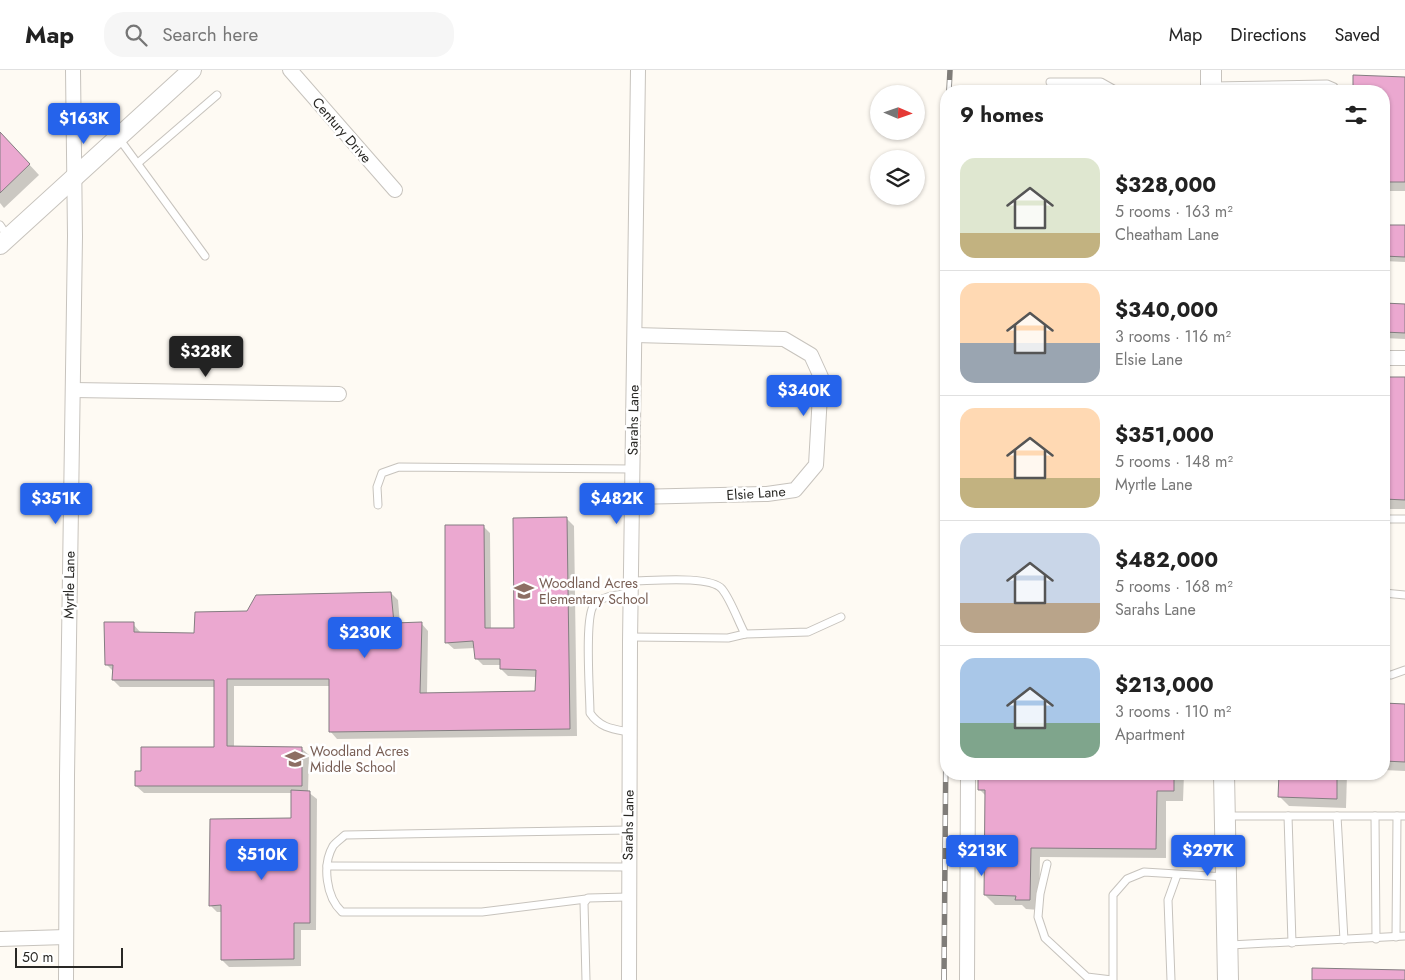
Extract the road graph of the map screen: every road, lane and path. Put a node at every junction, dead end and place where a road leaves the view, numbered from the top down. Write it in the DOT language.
graph roads {
  1 [pos="73,70"];
  2 [pos="192,70"];
  3 [pos="290,70"];
  4 [pos="638,70"];
  5 [pos="1050,82"];
  6 [pos="1211,82"];
  7 [pos="1106,85"];
  8 [pos="1330,85"];
  9 [pos="217,95"];
  10 [pos="118,136"];
  11 [pos="138,163"];
  12 [pos="73,177"];
  13 [pos="396,190"];
  14 [pos="3,236"];
  15 [pos="205,256"];
  16 [pos="635,335"];
  17 [pos="1390,358"];
  18 [pos="1405,358"];
  19 [pos="73,390"];
  20 [pos="339,394"];
  21 [pos="632,469"];
  22 [pos="632,498"];
  23 [pos="378,505"];
  24 [pos="1390,519"];
  25 [pos="1405,519"];
  26 [pos="631,587"];
  27 [pos="1390,593"];
  28 [pos="1405,594"];
  29 [pos="841,617"];
  30 [pos="745,634"];
  31 [pos="630,637"];
  32 [pos="1405,670"];
  33 [pos="1390,675"];
  34 [pos="629,732"];
  35 [pos="968,780"];
  36 [pos="1224,780"];
  37 [pos="1224,816"];
  38 [pos="1288,816"];
  39 [pos="1337,816"];
  40 [pos="1375,816"];
  41 [pos="1401,816"];
  42 [pos="628,830"];
  43 [pos="1047,864"];
  44 [pos="327,866"];
  45 [pos="628,867"];
  46 [pos="1177,875"];
  47 [pos="1226,877"];
  48 [pos="628,898"];
  49 [pos="586,899"];
  50 [pos="1405,936"];
  51 [pos="66,937"];
  52 [pos="1396,937"];
  53 [pos="0,939"];
  54 [pos="1376,939"];
  55 [pos="1344,940"];
  56 [pos="1292,943"];
  57 [pos="1227,946"];
  58 [pos="66,980"];
  59 [pos="586,980"];
  60 [pos="629,980"];
  61 [pos="967,980"];
  62 [pos="1113,980"];
  63 [pos="1171,980"];
  64 [pos="1228,980"];
  1 -- 12 [label="street, Myrtle Lane"];
  2 -- 10 [label="street"];
  3 -- 13 [label="street, Century Drive"];
  4 -- 16 [label="street, Sarahs Lane"];
  5 -- 7 [label="lane"];
  6 -- 8 [label="lane"];
  9 -- 11 [label="lane"];
  10 -- 11 [label="lane"];
  10 -- 12 [label="street"];
  11 -- 15 [label="lane"];
  12 -- 14 [label="street"];
  12 -- 19 [label="street, Myrtle Lane"];
  16 -- 21 [label="street, Sarahs Lane"];
  16 -- 22 [label="street, Elsie Lane"];
  17 -- 18 [label="street"];
  19 -- 20 [label="street"];
  19 -- 51 [label="street, Myrtle Lane"];
  21 -- 22 [label="street, Sarahs Lane"];
  21 -- 23 [label="lane"];
  22 -- 26 [label="street, Sarahs Lane"];
  24 -- 25 [label="lane"];
  26 -- 30 [label="lane"];
  26 -- 31 [label="street, Sarahs Lane"];
  26 -- 34 [label="lane"];
  27 -- 28 [label="lane"];
  29 -- 30 [label="lane"];
  30 -- 31 [label="lane"];
  31 -- 34 [label="street, Sarahs Lane"];
  32 -- 33 [label="lane"];
  34 -- 42 [label="street, Sarahs Lane"];
  35 -- 61 [label="street"];
  36 -- 37 [label="main road"];
  37 -- 38 [label="lane"];
  37 -- 47 [label="main road"];
  38 -- 39 [label="lane"];
  38 -- 56 [label="lane"];
  39 -- 40 [label="lane"];
  39 -- 55 [label="lane"];
  40 -- 41 [label="lane"];
  40 -- 54 [label="lane"];
  41 -- 52 [label="lane"];
  42 -- 44 [label="lane"];
  42 -- 45 [label="street, Sarahs Lane"];
  43 -- 62 [label="lane"];
  44 -- 45 [label="lane"];
  44 -- 49 [label="lane"];
  45 -- 48 [label="street, Sarahs Lane"];
  46 -- 47 [label="lane"];
  46 -- 62 [label="lane"];
  46 -- 63 [label="lane"];
  47 -- 57 [label="main road"];
  48 -- 49 [label="lane"];
  48 -- 60 [label="street, Sarahs Lane"];
  49 -- 59 [label="lane"];
  50 -- 52 [label="lane"];
  51 -- 53 [label="street"];
  51 -- 58 [label="street, Myrtle Lane"];
  52 -- 54 [label="lane"];
  54 -- 55 [label="lane"];
  55 -- 56 [label="lane"];
  56 -- 57 [label="lane"];
  57 -- 64 [label="main road"];
}
